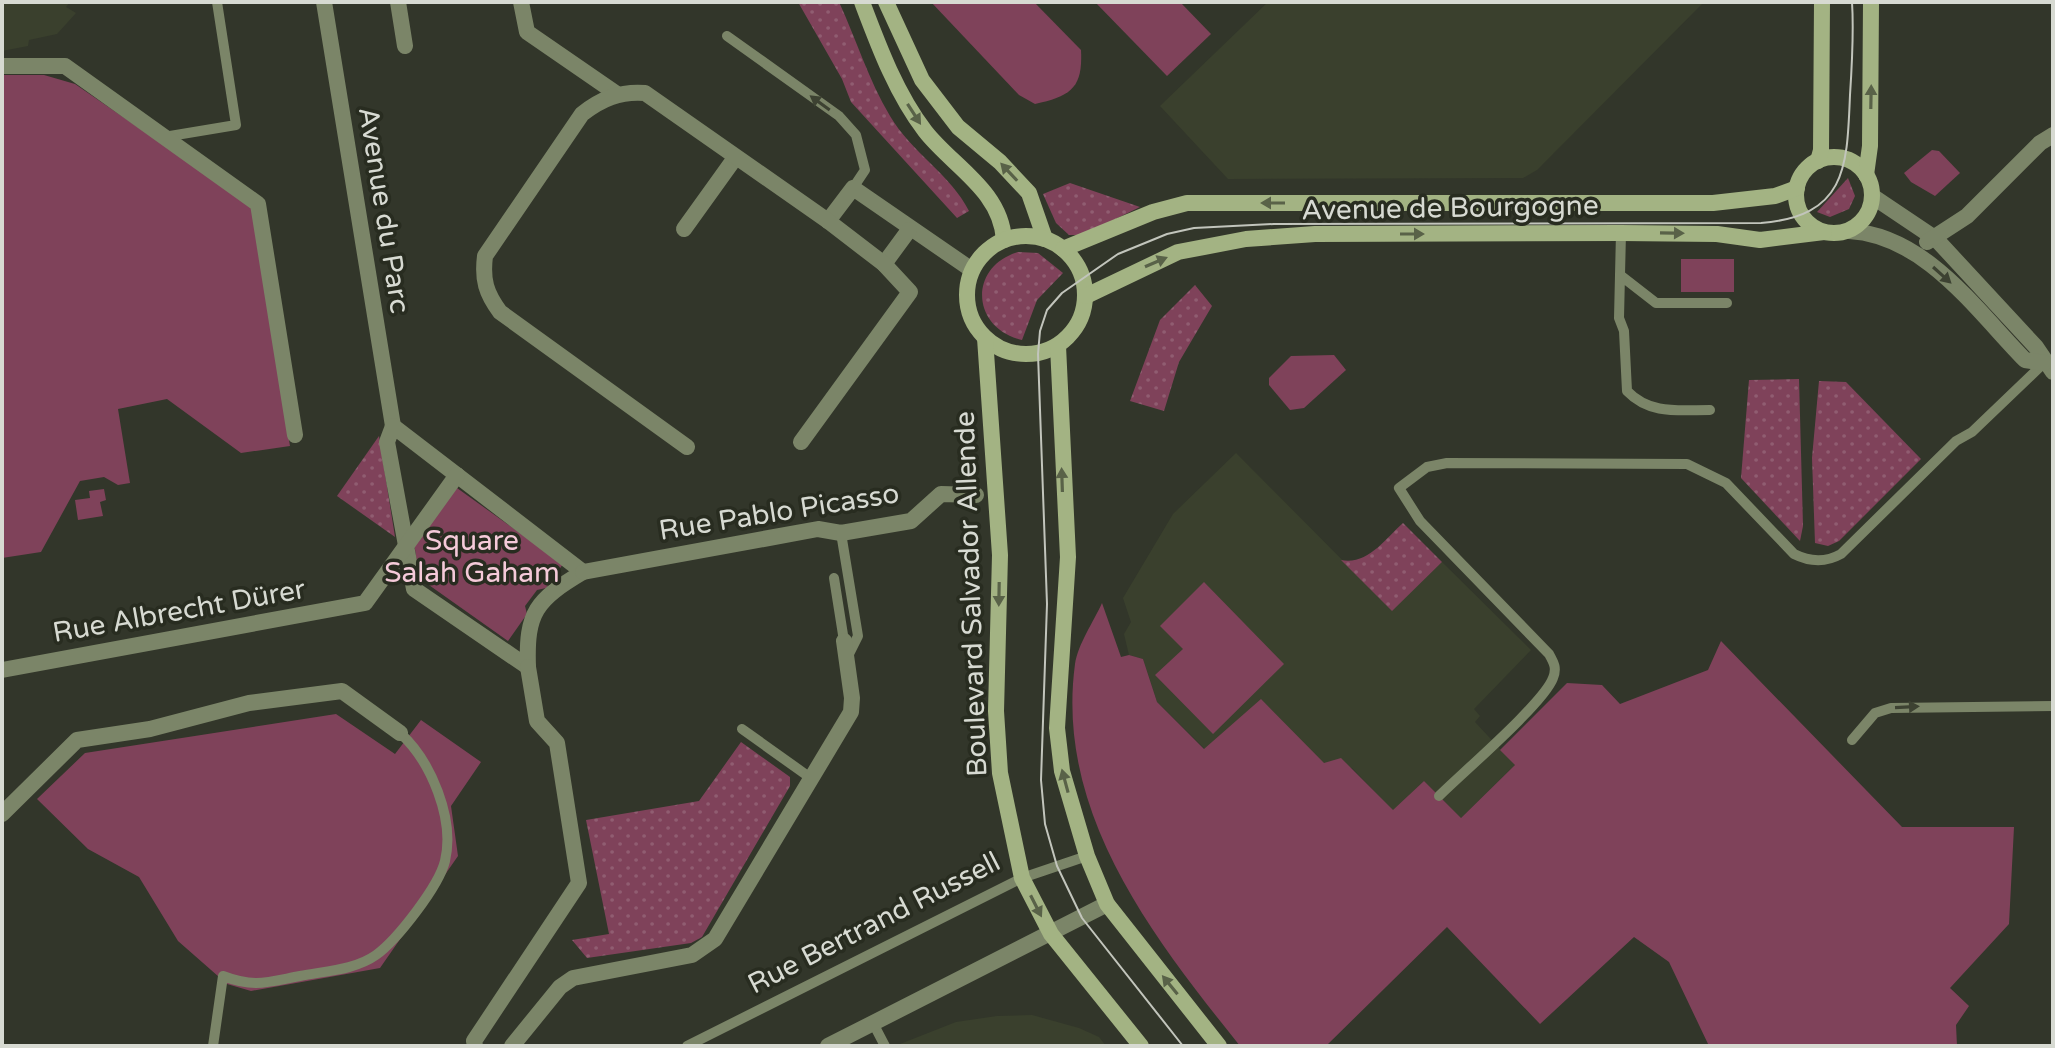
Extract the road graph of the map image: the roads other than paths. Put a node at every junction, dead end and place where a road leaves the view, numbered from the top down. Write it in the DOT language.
graph roads {
  1 [pos="217,2"];
  2 [pos="324,2"];
  3 [pos="398,2"];
  4 [pos="521,2"];
  5 [pos="860,2"];
  6 [pos="1822,2"];
  7 [pos="1871,2"];
  8 [pos="889,7"];
  9 [pos="727,36"];
  10 [pos="405,46"];
  11 [pos="2,66"];
  12 [pos="617,94"];
  13 [pos="2053,135"];
  14 [pos="161,137"];
  15 [pos="735,158"];
  16 [pos="1818,161"];
  17 [pos="1866,175"];
  18 [pos="853,188"];
  19 [pos="1797,188"];
  20 [pos="1872,196"];
  21 [pos="828,221"];
  22 [pos="684,229"];
  23 [pos="909,230"];
  24 [pos="1849,231"];
  25 [pos="1824,232"];
  26 [pos="1621,233"];
  27 [pos="1045,239"];
  28 [pos="1936,239"];
  29 [pos="1004,240"];
  30 [pos="1894,241"];
  31 [pos="1063,249"];
  32 [pos="884,264"];
  33 [pos="972,270"];
  34 [pos="1620,275"];
  35 [pos="1086,296"];
  36 [pos="1727,303"];
  37 [pos="985,338"];
  38 [pos="1058,346"];
  39 [pos="2048,368"];
  40 [pos="1710,410"];
  41 [pos="393,426"];
  42 [pos="295,435"];
  43 [pos="801,442"];
  44 [pos="687,447"];
  45 [pos="457,475"];
  46 [pos="976,495"];
  47 [pos="841,533"];
  48 [pos="405,547"];
  49 [pos="583,572"];
  50 [pos="834,578"];
  51 [pos="844,641"];
  52 [pos="846,659"];
  53 [pos="528,667"];
  54 [pos="2,670"];
  55 [pos="2053,706"];
  56 [pos="742,729"];
  57 [pos="400,733"];
  58 [pos="1852,740"];
  59 [pos="812,779"];
  60 [pos="1439,796"];
  61 [pos="2,814"];
  62 [pos="1087,856"];
  63 [pos="1022,878"];
  64 [pos="1107,904"];
  65 [pos="1051,934"];
  66 [pos="873,1023"];
  67 [pos="213,1046"];
  68 [pos="475,1046"];
  69 [pos="512,1046"];
  70 [pos="687,1046"];
  71 [pos="828,1046"];
  72 [pos="885,1046"];
  73 [pos="1141,1046"];
  74 [pos="1219,1046"];
  1 -- 14 [label="lane"];
  2 -- 41 [label="street, Avenue du Parc"];
  3 -- 10 [label="street"];
  4 -- 12 [label="street"];
  5 -- 29 [label="street, one-way"];
  6 -- 16 [label="street"];
  17 -- 7 [label="street, one-way"];
  27 -- 8 [label="street, one-way"];
  18 -- 9 [label="lane, one-way"];
  11 -- 14 [label="street"];
  12 -- 15 [label="street"];
  12 -- 44 [label="street"];
  13 -- 28 [label="street"];
  14 -- 42 [label="street"];
  15 -- 21 [label="street"];
  15 -- 22 [label="street"];
  16 -- 17 [label="street"];
  16 -- 19 [label="street"];
  17 -- 20 [label="street"];
  18 -- 21 [label="street"];
  18 -- 23 [label="street"];
  19 -- 25 [label="street"];
  19 -- 31 [label="street, Avenue de Bourgogne, one-way"];
  20 -- 24 [label="street"];
  20 -- 28 [label="street"];
  21 -- 32 [label="street"];
  23 -- 32 [label="street"];
  23 -- 33 [label="street"];
  24 -- 25 [label="street"];
  24 -- 30 [label="street"];
  26 -- 25 [label="street, Avenue de Bourgogne, one-way"];
  26 -- 34 [label="lane"];
  35 -- 26 [label="street, Avenue de Bourgogne, one-way"];
  27 -- 29 [label="street"];
  27 -- 31 [label="street"];
  28 -- 30 [label="street"];
  28 -- 39 [label="street"];
  29 -- 33 [label="street"];
  30 -- 39 [label="street, one-way"];
  31 -- 35 [label="street"];
  32 -- 43 [label="street"];
  33 -- 37 [label="street"];
  34 -- 36 [label="lane"];
  34 -- 40 [label="lane"];
  35 -- 38 [label="street"];
  37 -- 38 [label="street"];
  37 -- 63 [label="street, Boulevard Salvador Allende, one-way"];
  62 -- 38 [label="street, one-way"];
  39 -- 60 [label="lane"];
  41 -- 45 [label="street"];
  41 -- 48 [label="street, Avenue du Parc"];
  45 -- 48 [label="street"];
  45 -- 49 [label="street"];
  46 -- 47 [label="street, Rue Pablo Picasso"];
  47 -- 49 [label="street, Rue Pablo Picasso"];
  47 -- 52 [label="lane"];
  48 -- 53 [label="street, Avenue du Parc"];
  48 -- 54 [label="street, Rue Albrecht Dürer"];
  49 -- 53 [label="street"];
  50 -- 51 [label="lane"];
  51 -- 52 [label="street"];
  52 -- 59 [label="street"];
  53 -- 68 [label="street"];
  58 -- 55 [label="lane, one-way"];
  56 -- 59 [label="lane"];
  57 -- 61 [label="street"];
  57 -- 67 [label="lane"];
  59 -- 69 [label="street"];
  62 -- 63 [label="lane, Rue Bertrand Russell"];
  62 -- 64 [label="street"];
  63 -- 65 [label="street, Boulevard Salvador Allende, one-way"];
  63 -- 70 [label="lane, Rue Bertrand Russell"];
  64 -- 65 [label="street"];
  74 -- 64 [label="street, one-way"];
  65 -- 66 [label="street"];
  65 -- 73 [label="street, Boulevard Salvador Allende"];
  66 -- 71 [label="street"];
  66 -- 72 [label="lane"];
}
